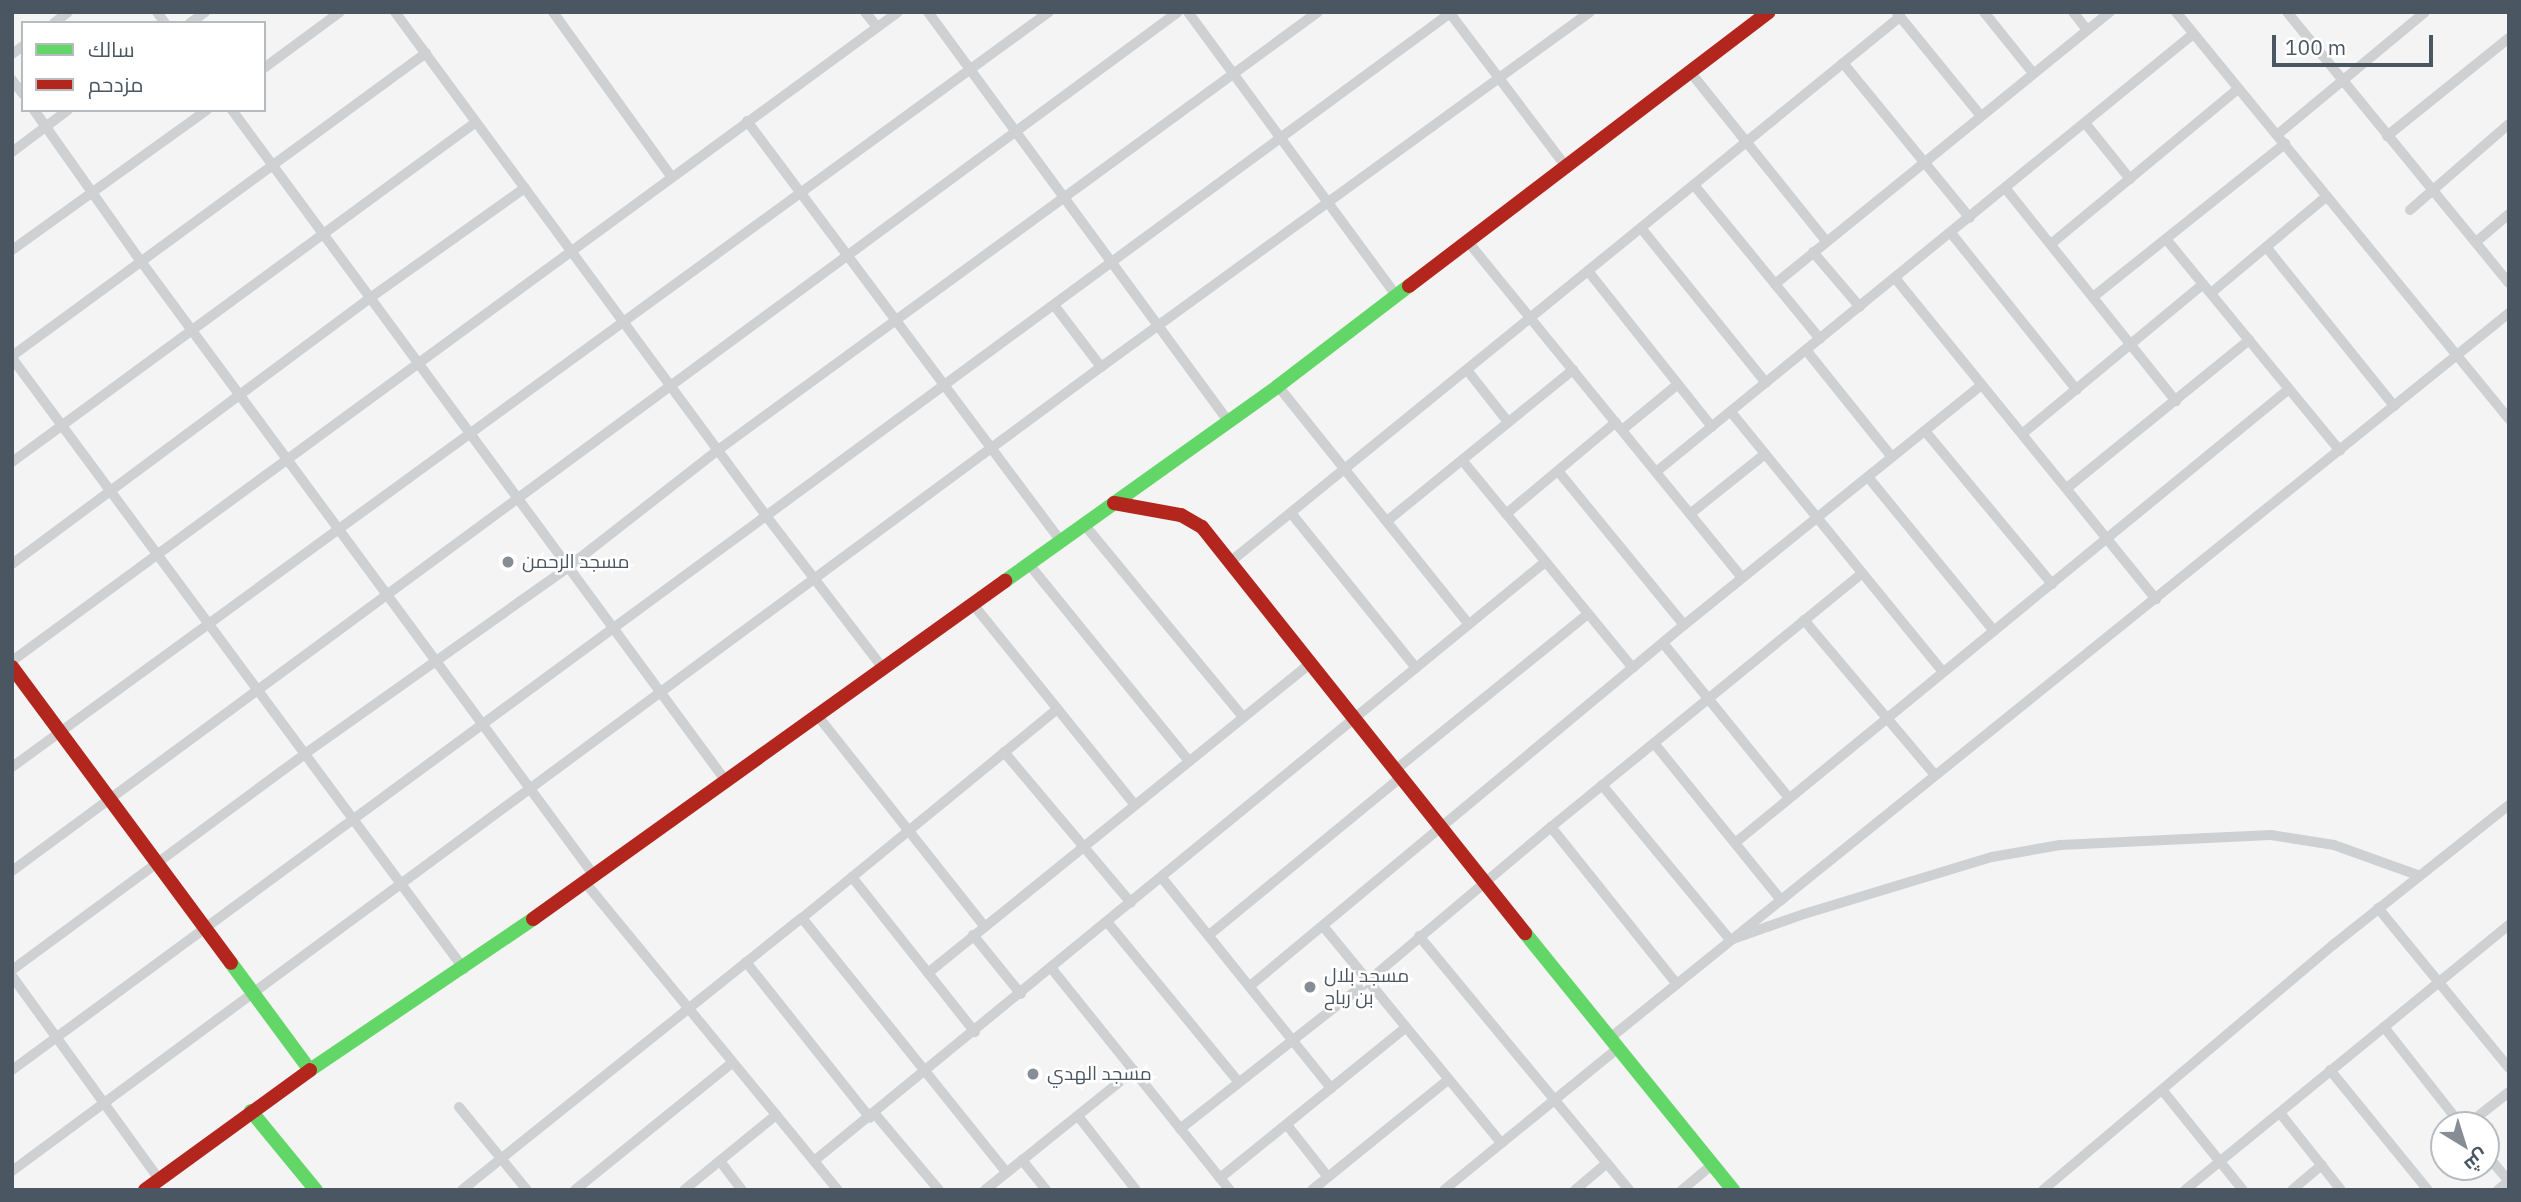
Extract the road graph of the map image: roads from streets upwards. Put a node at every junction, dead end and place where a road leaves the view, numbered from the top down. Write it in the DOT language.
graph roads {
  1 [pos="340,12"];
  2 [pos="553,12"];
  3 [pos="866,12"];
  4 [pos="898,12"];
  5 [pos="928,12"];
  6 [pos="1049,12"];
  7 [pos="1178,12"];
  8 [pos="1188,12"];
  9 [pos="1318,12"];
  10 [pos="1590,12"];
  11 [pos="1742,12"];
  12 [pos="1769,12"];
  13 [pos="1984,12"];
  14 [pos="2073,12"];
  15 [pos="2110,12"];
  16 [pos="2175,12"];
  17 [pos="2287,12"];
  18 [pos="2425,12"];
  19 [pos="1450,13"];
  20 [pos="400,14"];
  21 [pos="1898,14"];
  22 [pos="1752,25"];
  23 [pos="877,27"];
  24 [pos="2087,30"];
  25 [pos="2193,34"];
  26 [pos="2509,38"];
  27 [pos="426,53"];
  28 [pos="1843,63"];
  29 [pos="266,67"];
  30 [pos="971,71"];
  31 [pos="1234,73"];
  32 [pos="1690,73"];
  33 [pos="2033,73"];
  34 [pos="1500,80"];
  35 [pos="2341,81"];
  36 [pos="2238,89"];
  37 [pos="36,112"];
  38 [pos="65,112"];
  39 [pos="204,112"];
  40 [pos="233,112"];
  41 [pos="1981,116"];
  42 [pos="747,121"];
  43 [pos="476,122"];
  44 [pos="2085,123"];
  45 [pos="2509,124"];
  46 [pos="46,126"];
  47 [pos="1016,132"];
  48 [pos="2387,136"];
  49 [pos="1281,139"];
  50 [pos="2281,140"];
  51 [pos="1748,141"];
  52 [pos="12,152"];
  53 [pos="1925,162"];
  54 [pos="270,164"];
  55 [pos="1567,168"];
  56 [pos="671,176"];
  57 [pos="2130,178"];
  58 [pos="1694,185"];
  59 [pos="525,188"];
  60 [pos="2006,189"];
  61 [pos="2432,189"];
  62 [pos="92,191"];
  63 [pos="802,193"];
  64 [pos="2327,196"];
  65 [pos="1064,198"];
  66 [pos="1329,204"];
  67 [pos="2410,210"];
  68 [pos="2509,214"];
  69 [pos="1970,218"];
  70 [pos="1641,228"];
  71 [pos="322,233"];
  72 [pos="1951,233"];
  73 [pos="2166,239"];
  74 [pos="1826,241"];
  75 [pos="2476,242"];
  76 [pos="1469,243"];
  77 [pos="2051,244"];
  78 [pos="2267,248"];
  79 [pos="12,250"];
  80 [pos="572,251"];
  81 [pos="1814,252"];
  82 [pos="847,256"];
  83 [pos="140,260"];
  84 [pos="1111,263"];
  85 [pos="1588,271"];
  86 [pos="1895,278"];
  87 [pos="2509,283"];
  88 [pos="1775,284"];
  89 [pos="2203,284"];
  90 [pos="2211,293"];
  91 [pos="1397,296"];
  92 [pos="2093,297"];
  93 [pos="370,298"];
  94 [pos="1054,305"];
  95 [pos="1860,307"];
  96 [pos="2509,313"];
  97 [pos="1531,318"];
  98 [pos="894,320"];
  99 [pos="625,321"];
  100 [pos="1158,326"];
  101 [pos="192,330"];
  102 [pos="1820,339"];
  103 [pos="2249,340"];
  104 [pos="2132,345"];
  105 [pos="1806,351"];
  106 [pos="2458,355"];
  107 [pos="12,357"];
  108 [pos="419,363"];
  109 [pos="1101,367"];
  110 [pos="1467,370"];
  111 [pos="1573,370"];
  112 [pos="1766,383"];
  113 [pos="1678,384"];
  114 [pos="670,385"];
  115 [pos="1981,385"];
  116 [pos="944,386"];
  117 [pos="1278,386"];
  118 [pos="2289,389"];
  119 [pos="2077,390"];
  120 [pos="241,394"];
  121 [pos="2176,401"];
  122 [pos="2394,406"];
  123 [pos="1731,412"];
  124 [pos="2509,419"];
  125 [pos="1228,421"];
  126 [pos="1508,422"];
  127 [pos="61,424"];
  128 [pos="1619,426"];
  129 [pos="1712,427"];
  130 [pos="1925,431"];
  131 [pos="469,432"];
  132 [pos="2022,434"];
  133 [pos="991,449"];
  134 [pos="718,450"];
  135 [pos="2340,451"];
  136 [pos="1765,454"];
  137 [pos="1892,457"];
  138 [pos="288,460"];
  139 [pos="1462,460"];
  140 [pos="12,462"];
  141 [pos="1345,469"];
  142 [pos="1559,471"];
  143 [pos="1656,472"];
  144 [pos="1868,477"];
  145 [pos="2067,488"];
  146 [pos="110,492"];
  147 [pos="517,497"];
  148 [pos="1114,503"];
  149 [pos="1291,513"];
  150 [pos="1506,514"];
  151 [pos="1690,514"];
  152 [pos="767,517"];
  153 [pos="1815,518"];
  154 [pos="1387,521"];
  155 [pos="1083,523"];
  156 [pos="338,527"];
  157 [pos="2108,539"];
  158 [pos="1060,540"];
  159 [pos="158,555"];
  160 [pos="1230,562"];
  161 [pos="1545,562"];
  162 [pos="1028,563"];
  163 [pos="12,564"];
  164 [pos="567,568"];
  165 [pos="1861,574"];
  166 [pos="1742,578"];
  167 [pos="815,580"];
  168 [pos="2052,584"];
  169 [pos="387,594"];
  170 [pos="2156,599"];
  171 [pos="972,603"];
  172 [pos="1588,614"];
  173 [pos="1804,620"];
  174 [pos="210,624"];
  175 [pos="1469,624"];
  176 [pos="1684,625"];
  177 [pos="614,629"];
  178 [pos="1994,631"];
  179 [pos="1663,643"];
  180 [pos="12,661"];
  181 [pos="438,662"];
  182 [pos="1310,664"];
  183 [pos="12,667"];
  184 [pos="882,667"];
  185 [pos="1416,668"];
  186 [pos="1633,668"];
  187 [pos="1943,672"];
  188 [pos="258,689"];
  189 [pos="660,692"];
  190 [pos="1709,698"];
  191 [pos="1057,709"];
  192 [pos="817,715"];
  193 [pos="1243,717"];
  194 [pos="1887,718"];
  195 [pos="1354,720"];
  196 [pos="484,724"];
  197 [pos="61,732"];
  198 [pos="1654,743"];
  199 [pos="1004,752"];
  200 [pos="306,753"];
  201 [pos="1189,761"];
  202 [pos="12,767"];
  203 [pos="1397,774"];
  204 [pos="1935,775"];
  205 [pos="724,780"];
  206 [pos="1602,785"];
  207 [pos="531,788"];
  208 [pos="1789,798"];
  209 [pos="110,800"];
  210 [pos="1134,804"];
  211 [pos="2509,805"];
  212 [pos="354,818"];
  213 [pos="1551,827"];
  214 [pos="1441,829"];
  215 [pos="908,831"];
  216 [pos="1735,843"];
  217 [pos="1083,845"];
  218 [pos="158,864"];
  219 [pos="12,872"];
  220 [pos="2420,876"];
  221 [pos="589,877"];
  222 [pos="852,877"];
  223 [pos="1163,877"];
  224 [pos="400,883"];
  225 [pos="1486,884"];
  226 [pos="1781,900"];
  227 [pos="1131,903"];
  228 [pos="2378,908"];
  229 [pos="802,918"];
  230 [pos="1108,923"];
  231 [pos="2509,925"];
  232 [pos="984,926"];
  233 [pos="1323,926"];
  234 [pos="206,929"];
  235 [pos="973,935"];
  236 [pos="1209,935"];
  237 [pos="1419,936"];
  238 [pos="1730,940"];
  239 [pos="746,962"];
  240 [pos="464,969"];
  241 [pos="1052,969"];
  242 [pos="12,970"];
  243 [pos="928,973"];
  244 [pos="12,976"];
  245 [pos="1368,981"];
  246 [pos="2438,981"];
  247 [pos="1676,983"];
  248 [pos="1250,986"];
  249 [pos="253,992"];
  250 [pos="1021,994"];
  251 [pos="688,1009"];
  252 [pos="2384,1027"];
  253 [pos="1405,1028"];
  254 [pos="975,1032"];
  255 [pos="55,1038"];
  256 [pos="1293,1042"];
  257 [pos="1614,1043"];
  258 [pos="732,1063"];
  259 [pos="2509,1068"];
  260 [pos="12,1070"];
  261 [pos="310,1070"];
  262 [pos="1134,1070"];
  263 [pos="2330,1070"];
  264 [pos="925,1073"];
  265 [pos="1448,1080"];
  266 [pos="1238,1081"];
  267 [pos="1331,1088"];
  268 [pos="2163,1091"];
  269 [pos="2509,1092"];
  270 [pos="1555,1100"];
  271 [pos="104,1105"];
  272 [pos="458,1107"];
  273 [pos="251,1111"];
  274 [pos="2450,1111"];
  275 [pos="2485,1111"];
  276 [pos="2280,1113"];
  277 [pos="776,1115"];
  278 [pos="872,1116"];
  279 [pos="1077,1116"];
  280 [pos="1287,1125"];
  281 [pos="1180,1129"];
  282 [pos="1501,1143"];
  283 [pos="501,1158"];
  284 [pos="1022,1160"];
  285 [pos="720,1161"];
  286 [pos="814,1161"];
  287 [pos="2220,1161"];
  288 [pos="1607,1163"];
  289 [pos="1713,1164"];
  290 [pos="2322,1165"];
  291 [pos="12,1171"];
  292 [pos="1006,1172"];
  293 [pos="1328,1177"];
  294 [pos="1220,1178"];
  295 [pos="159,1179"];
  296 [pos="2509,1181"];
  297 [pos="145,1190"];
  298 [pos="316,1190"];
  299 [pos="462,1190"];
  300 [pos="527,1190"];
  301 [pos="575,1190"];
  302 [pos="684,1190"];
  303 [pos="742,1190"];
  304 [pos="838,1190"];
  305 [pos="939,1190"];
  306 [pos="985,1190"];
  307 [pos="1046,1190"];
  308 [pos="1136,1190"];
  309 [pos="1230,1190"];
  310 [pos="1312,1190"];
  311 [pos="1444,1190"];
  312 [pos="1575,1190"];
  313 [pos="1629,1190"];
  314 [pos="1682,1190"];
  315 [pos="1733,1190"];
  316 [pos="2043,1190"];
  317 [pos="2185,1190"];
  318 [pos="2243,1190"];
  319 [pos="2292,1190"];
  320 [pos="2341,1190"];
  321 [pos="2428,1190"];
  322 [pos="2497,1190"];
  1 -- 29 [label="street"];
  2 -- 56 [label="street"];
  3 -- 23 [label="street"];
  4 -- 23 [label="street"];
  5 -- 30 [label="street"];
  6 -- 30 [label="street"];
  7 -- 47 [label="street"];
  8 -- 31 [label="street"];
  9 -- 31 [label="street"];
  10 -- 34 [label="street"];
  11 -- 22 [label="street"];
  12 -- 22 [label="street"];
  13 -- 33 [label="street"];
  14 -- 24 [label="street"];
  15 -- 24 [label="street"];
  16 -- 25 [label="street"];
  17 -- 35 [label="street"];
  18 -- 35 [label="street"];
  19 -- 34 [label="street"];
  19 -- 49 [label="street"];
  20 -- 27 [label="street"];
  21 -- 28 [label="street"];
  21 -- 41 [label="street"];
  22 -- 32 [label="street"];
  23 -- 42 [label="street"];
  24 -- 33 [label="street"];
  25 -- 36 [label="street"];
  25 -- 44 [label="street"];
  26 -- 48 [label="street"];
  27 -- 43 [label="street"];
  27 -- 54 [label="street"];
  28 -- 51 [label="street"];
  28 -- 53 [label="street"];
  30 -- 47 [label="street"];
  30 -- 63 [label="street"];
  31 -- 49 [label="street"];
  31 -- 65 [label="street"];
  32 -- 51 [label="street"];
  32 -- 55 [label="street"];
  33 -- 41 [label="street"];
  34 -- 55 [label="street"];
  34 -- 66 [label="street"];
  35 -- 48 [label="street"];
  35 -- 50 [label="street"];
  36 -- 50 [label="street"];
  36 -- 57 [label="street"];
  37 -- 46 [label="street"];
  38 -- 46 [label="street"];
  39 -- 62 [label="street"];
  40 -- 54 [label="street"];
  41 -- 53 [label="street"];
  42 -- 56 [label="street"];
  42 -- 63 [label="street"];
  43 -- 59 [label="street"];
  43 -- 71 [label="street"];
  44 -- 57 [label="street"];
  44 -- 60 [label="street"];
  45 -- 61 [label="street"];
  46 -- 52 [label="street"];
  46 -- 62 [label="street"];
  47 -- 65 [label="street"];
  47 -- 82 [label="street"];
  48 -- 61 [label="street"];
  49 -- 66 [label="street"];
  49 -- 84 [label="street"];
  50 -- 64 [label="street"];
  50 -- 73 [label="street"];
  51 -- 58 [label="street"];
  51 -- 74 [label="street"];
  53 -- 69 [label="street"];
  53 -- 74 [label="street"];
  54 -- 71 [label="street"];
  54 -- 83 [label="street"];
  55 -- 76 [label="street"];
  56 -- 80 [label="street"];
  57 -- 77 [label="street"];
  58 -- 70 [label="street"];
  58 -- 88 [label="street"];
  59 -- 80 [label="street"];
  59 -- 93 [label="street"];
  60 -- 69 [label="street"];
  60 -- 77 [label="street"];
  61 -- 67 [label="street"];
  61 -- 75 [label="street"];
  62 -- 79 [label="street"];
  62 -- 83 [label="street"];
  63 -- 82 [label="street"];
  63 -- 99 [label="street"];
  64 -- 78 [label="street"];
  64 -- 106 [label="street"];
  65 -- 84 [label="street"];
  65 -- 98 [label="street"];
  66 -- 91 [label="street"];
  66 -- 100 [label="street"];
  68 -- 75 [label="street"];
  69 -- 72 [label="street"];
  70 -- 85 [label="street"];
  70 -- 112 [label="street"];
  71 -- 93 [label="street"];
  71 -- 101 [label="street"];
  72 -- 86 [label="street"];
  72 -- 119 [label="street"];
  73 -- 89 [label="street"];
  73 -- 92 [label="street"];
  74 -- 81 [label="street"];
  75 -- 87 [label="street"];
  76 -- 91 [label="street"];
  76 -- 97 [label="street"];
  77 -- 92 [label="street"];
  78 -- 90 [label="street"];
  78 -- 122 [label="street"];
  80 -- 99 [label="street"];
  80 -- 108 [label="street"];
  81 -- 88 [label="street"];
  81 -- 95 [label="street"];
  82 -- 98 [label="street"];
  82 -- 114 [label="street"];
  83 -- 101 [label="street"];
  83 -- 107 [label="street"];
  84 -- 94 [label="street"];
  84 -- 100 [label="street"];
  85 -- 97 [label="street"];
  85 -- 113 [label="street"];
  86 -- 95 [label="street"];
  86 -- 115 [label="street"];
  88 -- 102 [label="street"];
  89 -- 90 [label="street"];
  89 -- 104 [label="street"];
  90 -- 103 [label="street"];
  91 -- 117 [label="street"];
  92 -- 104 [label="street"];
  93 -- 108 [label="street"];
  93 -- 120 [label="street"];
  94 -- 109 [label="street"];
  94 -- 116 [label="street"];
  95 -- 102 [label="street"];
  96 -- 106 [label="street"];
  97 -- 110 [label="street"];
  97 -- 111 [label="street"];
  98 -- 116 [label="street"];
  98 -- 134 [label="street"];
  99 -- 114 [label="street"];
  99 -- 131 [label="street"];
  100 -- 109 [label="street"];
  100 -- 125 [label="street"];
  101 -- 120 [label="street"];
  101 -- 127 [label="street"];
  102 -- 105 [label="street"];
  103 -- 118 [label="street"];
  103 -- 121 [label="street"];
  104 -- 119 [label="street"];
  104 -- 121 [label="street"];
  105 -- 112 [label="street"];
  105 -- 137 [label="street"];
  106 -- 122 [label="street"];
  106 -- 124 [label="street"];
  107 -- 127 [label="street"];
  108 -- 131 [label="street"];
  108 -- 138 [label="street"];
  109 -- 133 [label="street"];
  110 -- 126 [label="street"];
  110 -- 141 [label="street"];
  111 -- 126 [label="street"];
  111 -- 128 [label="street"];
  112 -- 123 [label="street"];
  113 -- 128 [label="street"];
  113 -- 129 [label="street"];
  114 -- 134 [label="street"];
  114 -- 147 [label="street"];
  115 -- 130 [label="street"];
  115 -- 132 [label="street"];
  116 -- 133 [label="street"];
  116 -- 152 [label="street"];
  117 -- 125 [label="street"];
  117 -- 141 [label="street"];
  118 -- 135 [label="street"];
  118 -- 157 [label="street"];
  119 -- 132 [label="street"];
  120 -- 138 [label="street"];
  120 -- 146 [label="street"];
  121 -- 145 [label="street"];
  122 -- 135 [label="street"];
  123 -- 129 [label="street"];
  123 -- 136 [label="street"];
  125 -- 148 [label="street"];
  126 -- 139 [label="street"];
  127 -- 140 [label="street"];
  127 -- 146 [label="street"];
  128 -- 142 [label="street"];
  128 -- 143 [label="street"];
  129 -- 143 [label="street"];
  130 -- 137 [label="street"];
  130 -- 168 [label="street"];
  131 -- 147 [label="street"];
  131 -- 156 [label="street"];
  132 -- 145 [label="street"];
  133 -- 158 [label="street"];
  133 -- 167 [label="street"];
  134 -- 152 [label="street"];
  134 -- 164 [label="street"];
  135 -- 170 [label="street"];
  136 -- 151 [label="street"];
  136 -- 153 [label="street"];
  137 -- 144 [label="street"];
  138 -- 156 [label="street"];
  138 -- 159 [label="street"];
  139 -- 150 [label="street"];
  139 -- 154 [label="street"];
  141 -- 149 [label="street"];
  141 -- 154 [label="street"];
  142 -- 150 [label="street"];
  142 -- 176 [label="street"];
  143 -- 151 [label="street"];
  144 -- 153 [label="street"];
  144 -- 178 [label="street"];
  145 -- 157 [label="street"];
  146 -- 159 [label="street"];
  146 -- 163 [label="street"];
  147 -- 164 [label="street"];
  147 -- 169 [label="street"];
  148 -- 155 [label="street"];
  148 -- 160 [label="street"];
  149 -- 160 [label="street"];
  149 -- 185 [label="street"];
  150 -- 161 [label="street"];
  151 -- 166 [label="street"];
  152 -- 167 [label="street"];
  152 -- 177 [label="street"];
  153 -- 165 [label="street"];
  153 -- 166 [label="street"];
  154 -- 175 [label="street"];
  155 -- 158 [label="street"];
  155 -- 193 [label="street"];
  156 -- 169 [label="street"];
  156 -- 174 [label="street"];
  157 -- 168 [label="street"];
  157 -- 170 [label="street"];
  158 -- 162 [label="street"];
  159 -- 174 [label="street"];
  159 -- 180 [label="street"];
  160 -- 182 [label="street"];
  161 -- 172 [label="street"];
  161 -- 175 [label="street"];
  162 -- 171 [label="street"];
  162 -- 201 [label="street"];
  164 -- 177 [label="street"];
  164 -- 181 [label="street"];
  165 -- 173 [label="street"];
  165 -- 187 [label="street"];
  166 -- 176 [label="street"];
  167 -- 184 [label="street"];
  167 -- 189 [label="street"];
  168 -- 178 [label="street"];
  169 -- 181 [label="street"];
  169 -- 188 [label="street"];
  170 -- 204 [label="street"];
  171 -- 184 [label="street"];
  171 -- 191 [label="street"];
  172 -- 186 [label="street"];
  172 -- 203 [label="street"];
  173 -- 190 [label="street"];
  173 -- 194 [label="street"];
  174 -- 188 [label="street"];
  174 -- 197 [label="street"];
  175 -- 185 [label="street"];
  176 -- 179 [label="street"];
  177 -- 189 [label="street"];
  177 -- 196 [label="street"];
  178 -- 187 [label="street"];
  179 -- 186 [label="street"];
  179 -- 190 [label="street"];
  181 -- 196 [label="street"];
  181 -- 200 [label="street"];
  182 -- 193 [label="street"];
  182 -- 195 [label="street"];
  183 -- 197 [label="street"];
  184 -- 192 [label="street"];
  185 -- 195 [label="street"];
  186 -- 214 [label="street"];
  187 -- 194 [label="street"];
  188 -- 200 [label="street"];
  188 -- 209 [label="street"];
  189 -- 205 [label="street"];
  189 -- 207 [label="street"];
  190 -- 198 [label="street"];
  190 -- 208 [label="street"];
  191 -- 199 [label="street"];
  191 -- 210 [label="street"];
  192 -- 205 [label="street"];
  192 -- 215 [label="street"];
  193 -- 201 [label="street"];
  194 -- 204 [label="street"];
  194 -- 208 [label="street"];
  195 -- 203 [label="street"];
  195 -- 223 [label="street"];
  196 -- 207 [label="street"];
  196 -- 212 [label="street"];
  197 -- 202 [label="street"];
  197 -- 209 [label="street"];
  198 -- 206 [label="street"];
  198 -- 216 [label="street"];
  199 -- 215 [label="street"];
  199 -- 217 [label="street"];
  200 -- 212 [label="street"];
  200 -- 218 [label="street"];
  201 -- 210 [label="street"];
  203 -- 214 [label="street"];
  203 -- 236 [label="street"];
  204 -- 226 [label="street"];
  205 -- 221 [label="street"];
  206 -- 213 [label="street"];
  206 -- 238 [label="street"];
  207 -- 221 [label="street"];
  207 -- 224 [label="street"];
  208 -- 216 [label="street"];
  209 -- 218 [label="street"];
  209 -- 219 [label="street"];
  210 -- 217 [label="street"];
  211 -- 220 [label="street"];
  212 -- 224 [label="street"];
  212 -- 234 [label="street"];
  213 -- 225 [label="street"];
  213 -- 247 [label="street"];
  214 -- 225 [label="street"];
  214 -- 233 [label="street"];
  215 -- 222 [label="street"];
  215 -- 232 [label="street"];
  216 -- 226 [label="street"];
  217 -- 227 [label="street"];
  217 -- 232 [label="street"];
  218 -- 234 [label="street"];
  218 -- 242 [label="street"];
  220 -- 228 [label="street"];
  220 -- 238 [label="street"];
  221 -- 240 [label="street"];
  221 -- 251 [label="street"];
  222 -- 229 [label="street"];
  222 -- 243 [label="street"];
  223 -- 227 [label="street"];
  223 -- 236 [label="street"];
  224 -- 240 [label="street"];
  224 -- 249 [label="street"];
  225 -- 237 [label="street"];
  225 -- 257 [label="street"];
  226 -- 238 [label="street"];
  227 -- 230 [label="street"];
  228 -- 246 [label="street"];
  228 -- 268 [label="street"];
  229 -- 239 [label="street"];
  229 -- 264 [label="street"];
  230 -- 241 [label="street"];
  230 -- 266 [label="street"];
  231 -- 246 [label="street"];
  232 -- 235 [label="street"];
  233 -- 245 [label="street"];
  233 -- 248 [label="street"];
  234 -- 249 [label="street"];
  234 -- 255 [label="street"];
  235 -- 243 [label="street"];
  235 -- 250 [label="street"];
  236 -- 248 [label="street"];
  237 -- 245 [label="street"];
  237 -- 270 [label="street"];
  238 -- 247 [label="street"];
  239 -- 251 [label="street"];
  239 -- 278 [label="street"];
  240 -- 261 [label="street"];
  241 -- 250 [label="street"];
  241 -- 262 [label="street"];
  243 -- 254 [label="street"];
  244 -- 255 [label="street"];
  245 -- 253 [label="street"];
  245 -- 256 [label="street"];
  246 -- 252 [label="street"];
  246 -- 259 [label="street"];
  247 -- 257 [label="street"];
  248 -- 256 [label="street"];
  249 -- 261 [label="street"];
  249 -- 271 [label="street"];
  250 -- 254 [label="street"];
  251 -- 258 [label="street"];
  251 -- 283 [label="street"];
  252 -- 263 [label="street"];
  252 -- 274 [label="street"];
  253 -- 265 [label="street"];
  253 -- 267 [label="street"];
  254 -- 264 [label="street"];
  255 -- 260 [label="street"];
  255 -- 271 [label="street"];
  256 -- 266 [label="street"];
  256 -- 267 [label="street"];
  257 -- 270 [label="street"];
  257 -- 289 [label="street"];
  258 -- 277 [label="street"];
  258 -- 301 [label="street"];
  261 -- 273 [label="street"];
  262 -- 279 [label="street"];
  262 -- 281 [label="street"];
  263 -- 276 [label="street"];
  263 -- 321 [label="street"];
  264 -- 278 [label="street"];
  264 -- 292 [label="street"];
  265 -- 282 [label="street"];
  265 -- 293 [label="street"];
  266 -- 281 [label="street"];
  267 -- 280 [label="street"];
  268 -- 287 [label="street"];
  268 -- 316 [label="street"];
  269 -- 275 [label="street"];
  270 -- 282 [label="street"];
  270 -- 288 [label="street"];
  271 -- 291 [label="street"];
  271 -- 295 [label="street"];
  272 -- 283 [label="street"];
  273 -- 295 [label="street"];
  273 -- 298 [label="street"];
  276 -- 287 [label="street"];
  276 -- 290 [label="street"];
  277 -- 285 [label="street"];
  277 -- 286 [label="street"];
  278 -- 286 [label="street"];
  278 -- 305 [label="street"];
  279 -- 284 [label="street"];
  279 -- 308 [label="street"];
  280 -- 293 [label="street"];
  280 -- 294 [label="street"];
  281 -- 294 [label="street"];
  282 -- 311 [label="street"];
  283 -- 299 [label="street"];
  283 -- 300 [label="street"];
  284 -- 292 [label="street"];
  284 -- 307 [label="street"];
  285 -- 302 [label="street"];
  285 -- 303 [label="street"];
  286 -- 304 [label="street"];
  287 -- 317 [label="street"];
  287 -- 318 [label="street"];
  288 -- 312 [label="street"];
  288 -- 313 [label="street"];
  289 -- 314 [label="street"];
  289 -- 315 [label="street"];
  290 -- 319 [label="street"];
  290 -- 320 [label="street"];
  292 -- 306 [label="street"];
  293 -- 310 [label="street"];
  294 -- 309 [label="street"];
  295 -- 297 [label="street"];
  296 -- 322 [label="street"];
}
